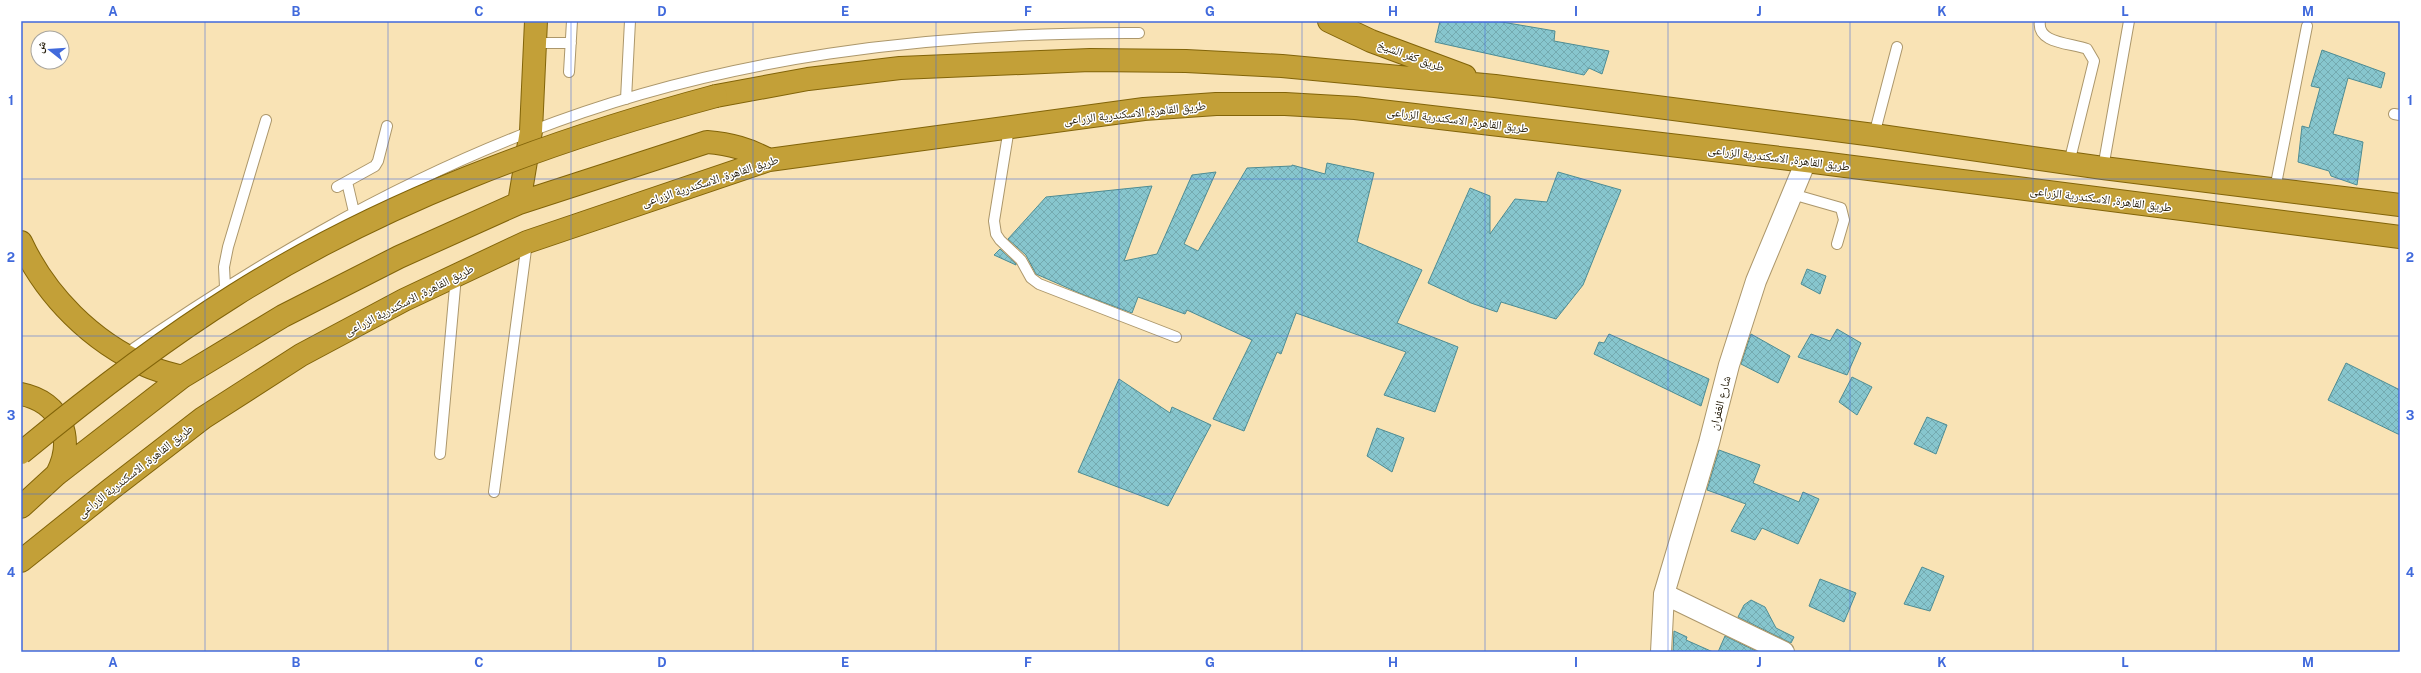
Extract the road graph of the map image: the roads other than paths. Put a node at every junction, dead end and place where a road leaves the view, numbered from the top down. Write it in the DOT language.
graph roads {
  1 [pos="536,21"];
  2 [pos="572,21"];
  3 [pos="630,21"];
  4 [pos="1329,21"];
  5 [pos="2040,21"];
  6 [pos="2130,21"];
  7 [pos="2307,26"];
  8 [pos="1139,33"];
  9 [pos="535,43"];
  10 [pos="571,43"];
  11 [pos="1897,47"];
  12 [pos="568,72"];
  13 [pos="1495,86"];
  14 [pos="626,99"];
  15 [pos="266,120"];
  16 [pos="387,126"];
  17 [pos="1009,128"];
  18 [pos="531,131"];
  19 [pos="1874,135"];
  20 [pos="770,160"];
  21 [pos="1806,161"];
  22 [pos="2069,163"];
  23 [pos="2103,168"];
  24 [pos="347,182"];
  25 [pos="337,187"];
  26 [pos="2275,189"];
  27 [pos="1792,194"];
  28 [pos="519,203"];
  29 [pos="2400,205"];
  30 [pos="354,212"];
  31 [pos="2400,238"];
  32 [pos="21,242"];
  33 [pos="527,242"];
  34 [pos="1837,244"];
  35 [pos="456,276"];
  36 [pos="225,287"];
  37 [pos="1176,337"];
  38 [pos="124,355"];
  39 [pos="182,377"];
  40 [pos="21,394"];
  41 [pos="21,453"];
  42 [pos="440,454"];
  43 [pos="57,474"];
  44 [pos="494,492"];
  45 [pos="21,507"];
  46 [pos="21,562"];
  47 [pos="1664,594"];
  48 [pos="1661,652"];
  49 [pos="1784,652"];
  1 -- 9 [label="highway"];
  2 -- 10 [label="lane"];
  3 -- 14 [label="lane"];
  4 -- 13 [label="highway, طريق كفر الشيخ"];
  5 -- 22 [label="lane"];
  6 -- 23 [label="lane"];
  7 -- 26 [label="lane"];
  8 -- 14 [label="lane"];
  9 -- 10 [label="lane"];
  9 -- 18 [label="highway"];
  10 -- 12 [label="lane"];
  11 -- 19 [label="lane"];
  13 -- 19 [label="highway"];
  13 -- 41 [label="highway, bridge"];
  14 -- 18 [label="lane"];
  15 -- 36 [label="lane"];
  16 -- 24 [label="lane"];
  17 -- 20 [label="highway, طريق القاهرة, الاسكندرية الزراعى"];
  17 -- 21 [label="highway, طريق القاهرة, الاسكندرية الزراعى"];
  17 -- 37 [label="lane"];
  18 -- 28 [label="highway"];
  18 -- 30 [label="lane"];
  19 -- 22 [label="highway"];
  20 -- 28 [label="highway"];
  20 -- 33 [label="highway, طريق القاهرة, الاسكندرية الزراعى"];
  21 -- 27 [label="street, شارع الغفران"];
  21 -- 31 [label="highway, طريق القاهرة, الاسكندرية الزراعى"];
  22 -- 23 [label="highway"];
  23 -- 26 [label="highway"];
  24 -- 25 [label="lane"];
  24 -- 30 [label="lane"];
  26 -- 29 [label="highway"];
  27 -- 34 [label="lane"];
  27 -- 47 [label="street, شارع الغفران"];
  28 -- 39 [label="highway"];
  30 -- 36 [label="lane"];
  32 -- 38 [label="highway"];
  33 -- 35 [label="highway, طريق القاهرة, الاسكندرية الزراعى"];
  33 -- 44 [label="lane"];
  35 -- 42 [label="lane"];
  35 -- 46 [label="highway, طريق القاهرة, الاسكندرية الزراعى"];
  36 -- 38 [label="lane"];
  38 -- 39 [label="highway"];
  39 -- 43 [label="highway"];
  40 -- 43 [label="highway"];
  43 -- 45 [label="highway"];
  47 -- 48 [label="street, شارع الغفران"];
  47 -- 49 [label="street"];
}
